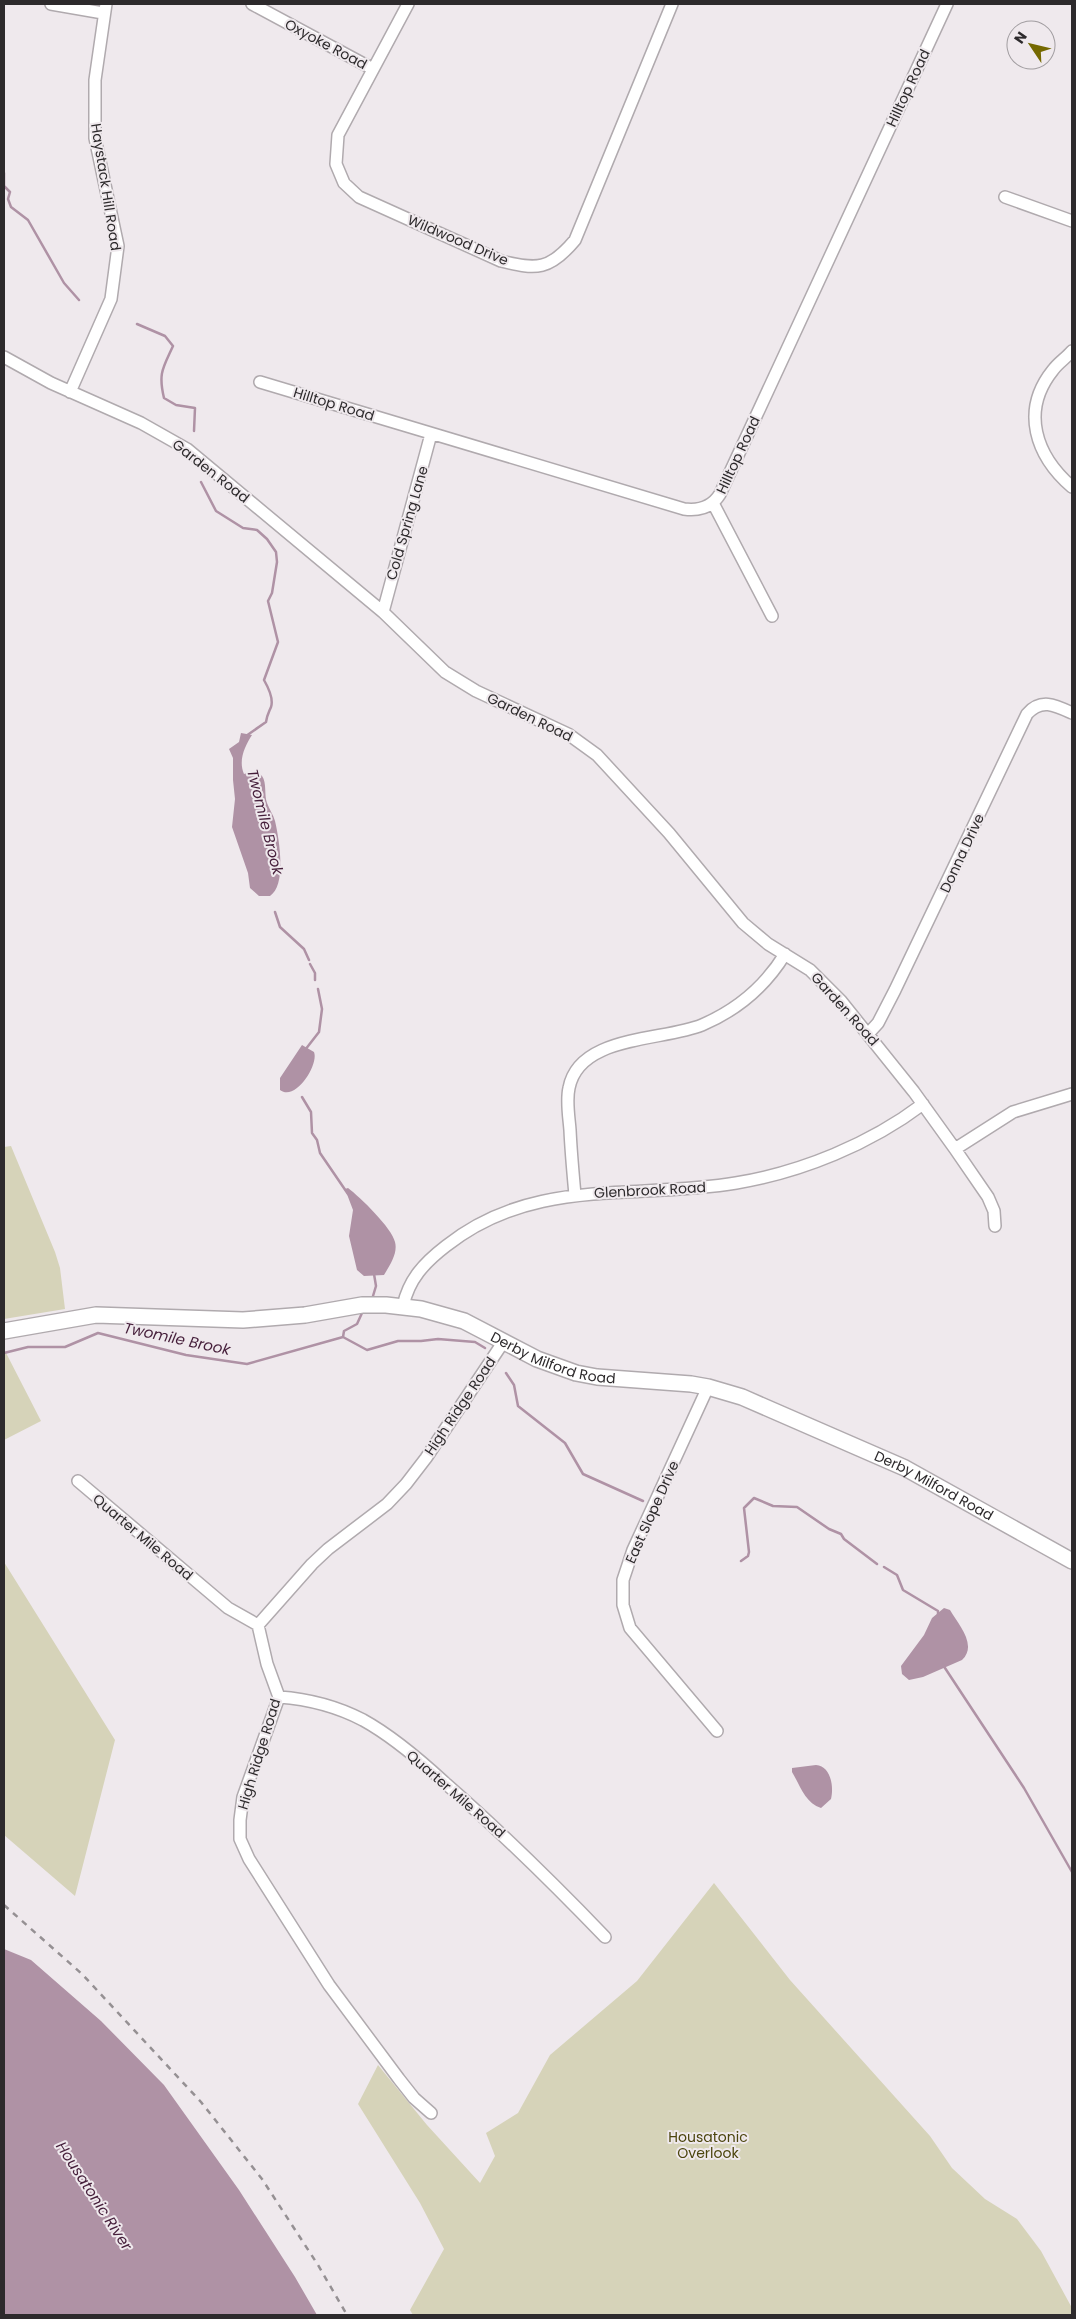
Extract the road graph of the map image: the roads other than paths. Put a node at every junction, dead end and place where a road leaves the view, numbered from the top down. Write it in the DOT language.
graph roads {
  1 [pos="52,4"];
  2 [pos="252,4"];
  3 [pos="408,4"];
  4 [pos="672,4"];
  5 [pos="947,4"];
  6 [pos="104,8"];
  7 [pos="373,69"];
  8 [pos="1004,197"];
  9 [pos="1072,221"];
  10 [pos="1072,351"];
  11 [pos="4,357"];
  12 [pos="260,382"];
  13 [pos="70,392"];
  14 [pos="432,434"];
  15 [pos="1072,487"];
  16 [pos="713,503"];
  17 [pos="383,612"];
  18 [pos="772,616"];
  19 [pos="1072,713"];
  20 [pos="785,954"];
  21 [pos="868,1034"];
  22 [pos="1072,1094"];
  23 [pos="923,1104"];
  24 [pos="955,1149"];
  25 [pos="574,1195"];
  26 [pos="995,1226"];
  27 [pos="403,1306"];
  28 [pos="4,1331"];
  29 [pos="504,1341"];
  30 [pos="708,1387"];
  31 [pos="78,1482"];
  32 [pos="1072,1561"];
  33 [pos="258,1625"];
  34 [pos="279,1697"];
  35 [pos="717,1731"];
  36 [pos="605,1937"];
  37 [pos="431,2112"];
  1 -- 6 [label="street"];
  2 -- 7 [label="street, Oxyoke Road"];
  3 -- 7 [label="street, Wildwood Drive"];
  4 -- 7 [label="street, Wildwood Drive"];
  5 -- 16 [label="street, Hilltop Road"];
  6 -- 13 [label="street, Haystack Hill Road"];
  8 -- 9 [label="street"];
  10 -- 15 [label="street"];
  11 -- 13 [label="street, Garden Road"];
  12 -- 14 [label="street, Hilltop Road"];
  13 -- 17 [label="street, Garden Road"];
  14 -- 16 [label="street, Hilltop Road"];
  14 -- 17 [label="street, Cold Spring Lane"];
  16 -- 18 [label="street"];
  17 -- 20 [label="street, Garden Road"];
  19 -- 21 [label="street, Donna Drive"];
  20 -- 21 [label="street, Garden Road"];
  20 -- 25 [label="street"];
  21 -- 23 [label="street, Garden Road"];
  22 -- 24 [label="street"];
  23 -- 24 [label="street, Garden Road"];
  23 -- 25 [label="street, Glenbrook Road"];
  24 -- 26 [label="street, Garden Road"];
  25 -- 27 [label="street, Glenbrook Road"];
  27 -- 28 [label="main road, Derby Milford Road"];
  27 -- 29 [label="main road, Derby Milford Road"];
  29 -- 30 [label="main road, Derby Milford Road"];
  29 -- 33 [label="street, High Ridge Road"];
  30 -- 32 [label="main road, Derby Milford Road"];
  30 -- 35 [label="street, East Slope Drive"];
  31 -- 33 [label="street, Quarter Mile Road"];
  33 -- 34 [label="street, High Ridge Road"];
  34 -- 36 [label="street, Quarter Mile Road"];
  34 -- 37 [label="street, High Ridge Road"];
}
